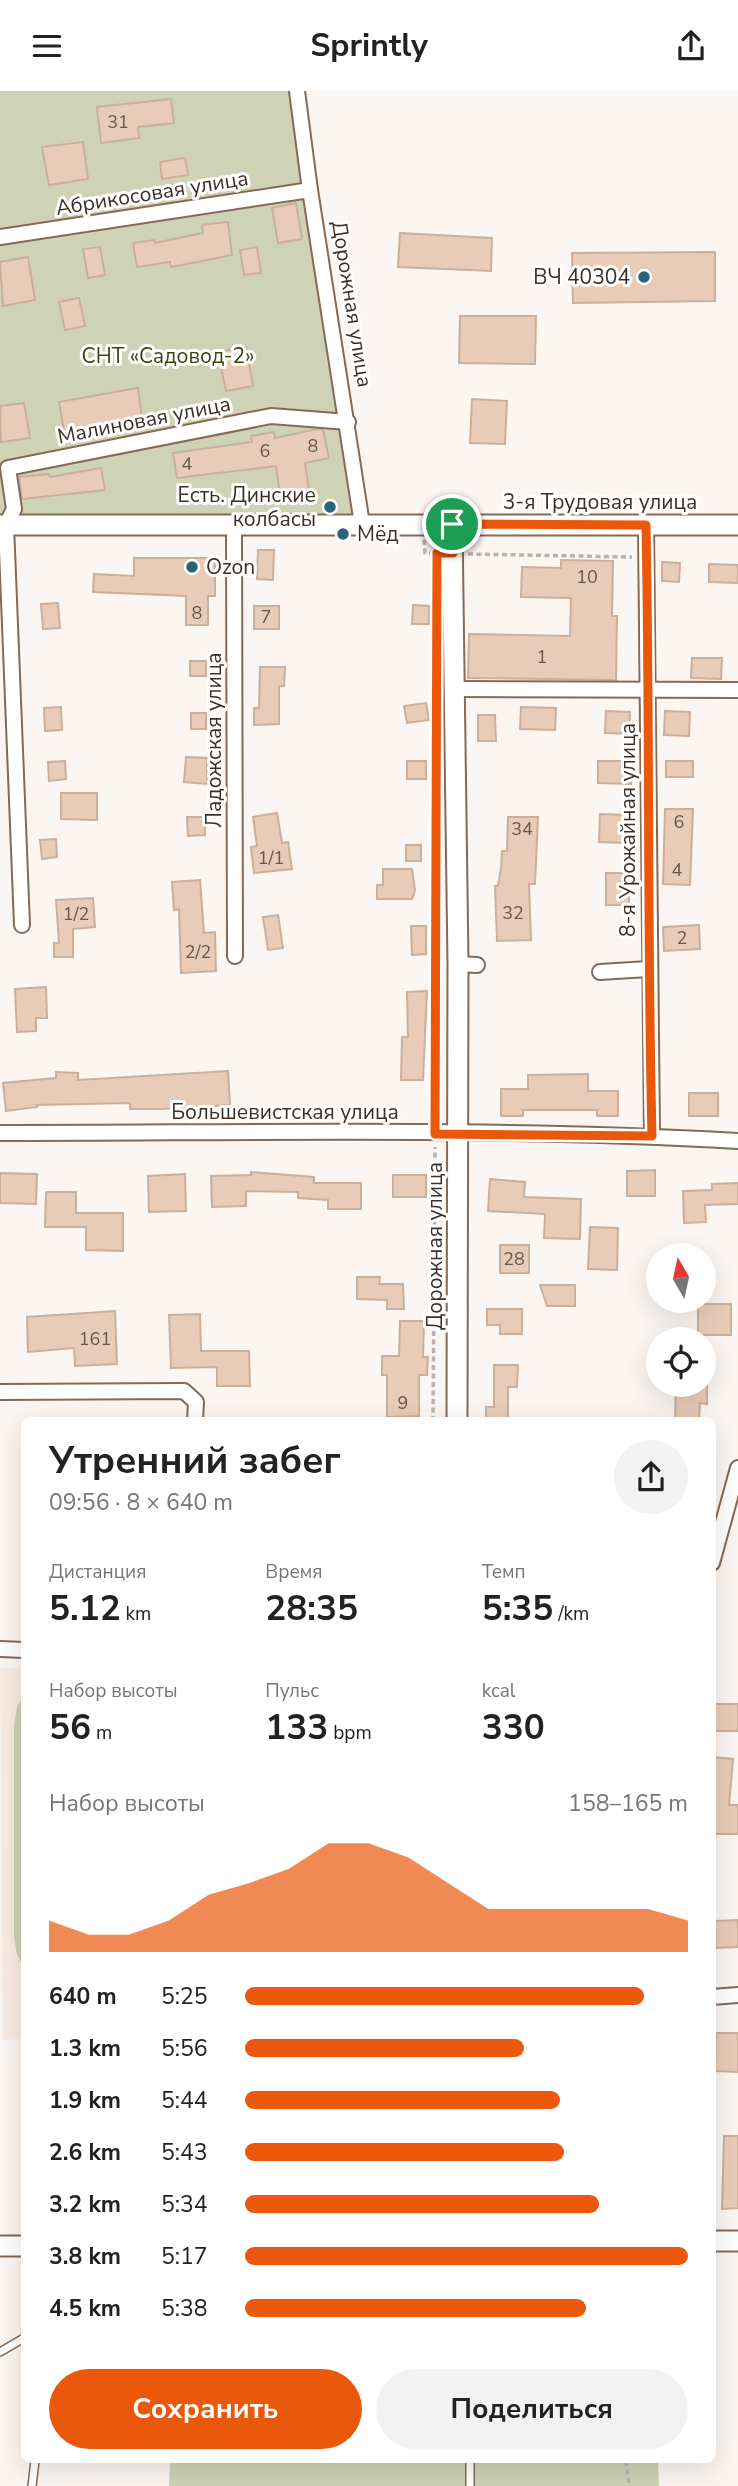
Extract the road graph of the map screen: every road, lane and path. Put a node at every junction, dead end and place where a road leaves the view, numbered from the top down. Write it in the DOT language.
graph roads {
  1 [pos="298,91"];
  2 [pos="310,190"];
  3 [pos="0,237"];
  4 [pos="348,422"];
  5 [pos="3,524"];
  6 [pos="234,524"];
  7 [pos="362,524"];
  8 [pos="452,524"];
  9 [pos="646,525"];
  10 [pos="738,525"];
  11 [pos="425,553"];
  12 [pos="445,553"];
  13 [pos="647,557"];
  14 [pos="437,566"];
  15 [pos="457,689"];
  16 [pos="650,690"];
  17 [pos="738,690"];
  18 [pos="436,811"];
  19 [pos="22,925"];
  20 [pos="235,956"];
  21 [pos="648,969"];
  22 [pos="600,972"];
  23 [pos="0,1133"];
  24 [pos="435,1134"];
  25 [pos="459,1134"];
  26 [pos="652,1136"];
  27 [pos="738,1141"];
  28 [pos="0,1392"];
  29 [pos="195,1417"];
  30 [pos="433,1417"];
  31 [pos="457,1417"];
  32 [pos="738,1468"];
  33 [pos="716,1548"];
  34 [pos="0,1649"];
  35 [pos="21,1650"];
  36 [pos="738,1995"];
  37 [pos="716,1997"];
  38 [pos="716,2241"];
  39 [pos="738,2241"];
  40 [pos="0,2246"];
  41 [pos="21,2246"];
  42 [pos="21,2340"];
  43 [pos="0,2352"];
  44 [pos="35,2463"];
  45 [pos="470,2463"];
  46 [pos="626,2463"];
  47 [pos="32,2486"];
  48 [pos="470,2486"];
  49 [pos="629,2486"];
  1 -- 2 [label="street, Дорожная улица"];
  2 -- 3 [label="street, Абрикосовая улица"];
  2 -- 4 [label="street, Дорожная улица"];
  4 -- 5 [label="street, Малиновая улица"];
  4 -- 7 [label="street, Дорожная улица"];
  5 -- 6 [label="street, 3-я Трудовая улица"];
  5 -- 19 [label="street"];
  6 -- 7 [label="street, 3-я Трудовая улица"];
  6 -- 20 [label="street, Ладожская улица"];
  7 -- 8 [label="street, 3-я Трудовая улица"];
  8 -- 9 [label="street, 3-я Трудовая улица"];
  8 -- 12 [label="street, Дорожная улица"];
  9 -- 10 [label="street, 3-я Трудовая улица"];
  9 -- 13 [label="street, 8-я Урожайная улица"];
  11 -- 12 [label="path"];
  12 -- 13 [label="path"];
  12 -- 14 [label="path"];
  12 -- 15 [label="street, Дорожная улица"];
  13 -- 16 [label="street, 8-я Урожайная улица"];
  15 -- 16 [label="street"];
  15 -- 25 [label="street, Дорожная улица"];
  16 -- 17 [label="street"];
  16 -- 21 [label="street, 8-я Урожайная улица"];
  18 -- 24 [label="path"];
  21 -- 22 [label="street"];
  21 -- 26 [label="street, 8-я Урожайная улица"];
  23 -- 24 [label="street, Большевистская улица"];
  24 -- 25 [label="street, Большевистская улица"];
  24 -- 30 [label="path"];
  25 -- 26 [label="street, Большевистская улица"];
  25 -- 31 [label="street, Дорожная улица"];
  26 -- 27 [label="street, Большевистская улица"];
  28 -- 29 [label="street"];
  32 -- 33 [label="street"];
  34 -- 35 [label="street"];
  36 -- 37 [label="street"];
  38 -- 39 [label="street"];
  40 -- 41 [label="street"];
  42 -- 43 [label="lane"];
  44 -- 47 [label="lane"];
  45 -- 48 [label="lane"];
  46 -- 49 [label="path"];
}
